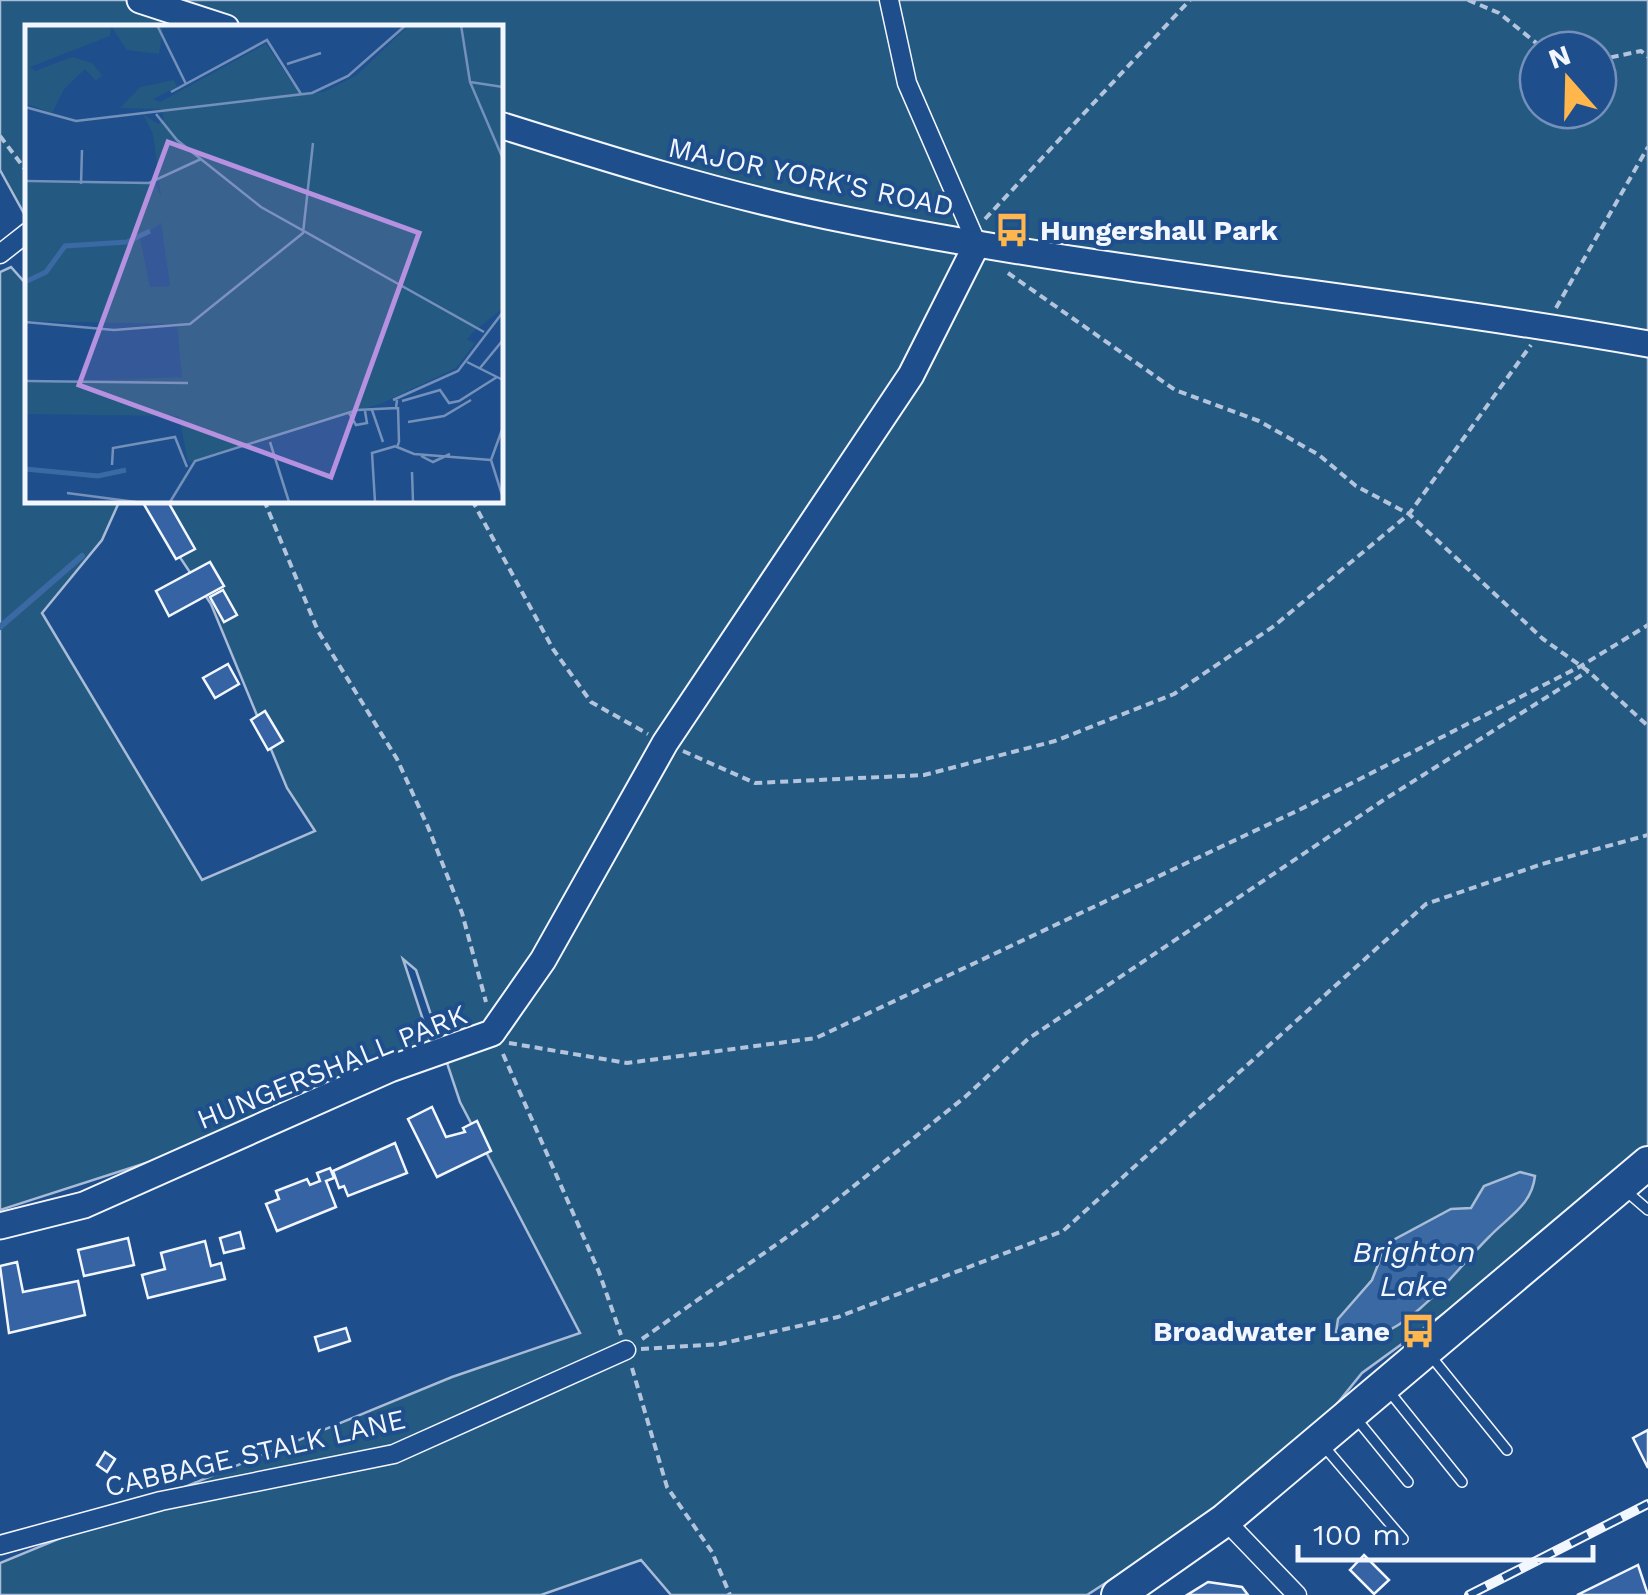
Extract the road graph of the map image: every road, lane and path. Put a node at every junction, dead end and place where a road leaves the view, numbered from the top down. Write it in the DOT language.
graph roads {
  1 [pos="140,0"];
  2 [pos="890,0"];
  3 [pos="1190,0"];
  4 [pos="1468,0"];
  5 [pos="217,25"];
  6 [pos="1520,30"];
  7 [pos="1618,56"];
  8 [pos="1648,58"];
  9 [pos="502,126"];
  10 [pos="0,136"];
  11 [pos="1648,148"];
  12 [pos="25,169"];
  13 [pos="25,234"];
  14 [pos="977,244"];
  15 [pos="0,254"];
  16 [pos="1545,326"];
  17 [pos="1648,344"];
  18 [pos="265,502"];
  19 [pos="473,502"];
  20 [pos="1408,514"];
  21 [pos="1648,625"];
  22 [pos="1581,666"];
  23 [pos="1588,671"];
  24 [pos="1648,726"];
  25 [pos="665,743"];
  26 [pos="1648,836"];
  27 [pos="492,1034"];
  28 [pos="1648,1163"];
  29 [pos="1620,1186"];
  30 [pos="1648,1210"];
  31 [pos="0,1226"];
  32 [pos="1426,1349"];
  33 [pos="626,1350"];
  34 [pos="1383,1384"];
  35 [pos="1350,1411"];
  36 [pos="1317,1438"];
  37 [pos="1507,1450"];
  38 [pos="1408,1482"];
  39 [pos="1462,1482"];
  40 [pos="1225,1520"];
  41 [pos="1402,1539"];
  42 [pos="0,1546"];
  43 [pos="730,1595"];
  44 [pos="1118,1595"];
  45 [pos="1297,1595"];
  1 -- 5 [label="street"];
  2 -- 14 [label="street"];
  3 -- 14 [label="path"];
  4 -- 6 [label="path"];
  7 -- 8 [label="path"];
  9 -- 14 [label="street, MAJOR YORK'S ROAD"];
  10 -- 12 [label="path"];
  11 -- 16 [label="path"];
  13 -- 15 [label="street"];
  14 -- 16 [label="street, MAJOR YORK'S ROAD"];
  14 -- 20 [label="path"];
  14 -- 25 [label="street, HUNGERSHALL PARK"];
  16 -- 17 [label="street, MAJOR YORK'S ROAD"];
  16 -- 20 [label="path"];
  18 -- 27 [label="path"];
  19 -- 25 [label="path"];
  20 -- 22 [label="path"];
  20 -- 25 [label="path"];
  21 -- 22 [label="path"];
  22 -- 23 [label="path"];
  22 -- 27 [label="path"];
  23 -- 24 [label="path"];
  23 -- 33 [label="path"];
  25 -- 27 [label="street, HUNGERSHALL PARK"];
  26 -- 33 [label="path"];
  27 -- 31 [label="street, HUNGERSHALL PARK"];
  27 -- 33 [label="path"];
  28 -- 29 [label="highway"];
  29 -- 30 [label="lane"];
  29 -- 32 [label="highway"];
  32 -- 34 [label="highway"];
  32 -- 37 [label="lane"];
  33 -- 42 [label="street, CABBAGE STALK LANE"];
  33 -- 43 [label="path"];
  34 -- 35 [label="highway"];
  34 -- 39 [label="lane"];
  35 -- 36 [label="highway"];
  35 -- 38 [label="lane"];
  36 -- 40 [label="highway"];
  36 -- 41 [label="lane"];
  40 -- 44 [label="highway"];
  40 -- 45 [label="street"];
}
